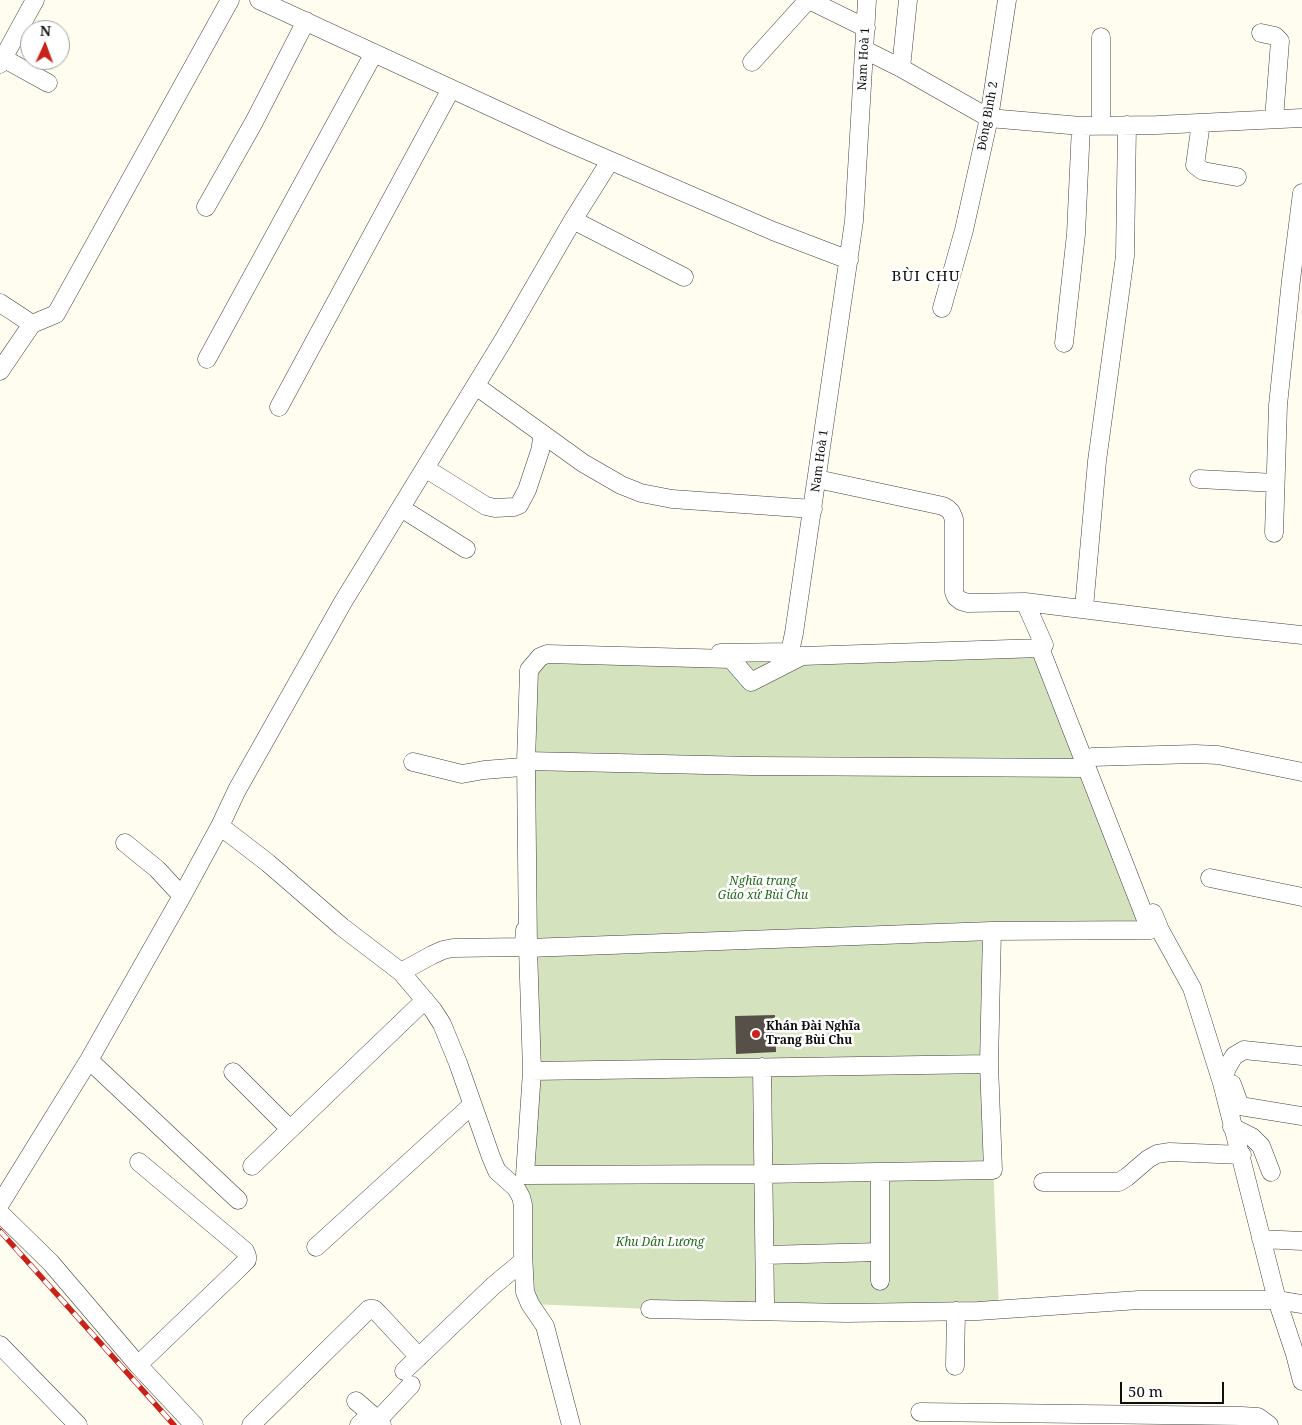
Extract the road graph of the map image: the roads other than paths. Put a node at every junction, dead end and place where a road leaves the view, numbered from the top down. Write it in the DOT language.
graph roads {
  1 [pos="35,0"];
  2 [pos="230,0"];
  3 [pos="259,0"];
  4 [pos="808,0"];
  5 [pos="867,0"];
  6 [pos="908,0"];
  7 [pos="1007,0"];
  8 [pos="306,21"];
  9 [pos="866,28"];
  10 [pos="1261,33"];
  11 [pos="1101,37"];
  12 [pos="865,50"];
  13 [pos="374,53"];
  14 [pos="2,61"];
  15 [pos="752,62"];
  16 [pos="901,68"];
  17 [pos="48,83"];
  18 [pos="451,89"];
  19 [pos="989,118"];
  20 [pos="1302,118"];
  21 [pos="1274,119"];
  22 [pos="1201,123"];
  23 [pos="1128,125"];
  24 [pos="1080,126"];
  25 [pos="1101,126"];
  26 [pos="610,161"];
  27 [pos="1237,177"];
  28 [pos="1302,193"];
  29 [pos="206,207"];
  30 [pos="573,220"];
  31 [pos="849,260"];
  32 [pos="684,278"];
  33 [pos="0,303"];
  34 [pos="942,308"];
  35 [pos="32,324"];
  36 [pos="1064,343"];
  37 [pos="207,359"];
  38 [pos="0,371"];
  39 [pos="476,386"];
  40 [pos="278,407"];
  41 [pos="543,434"];
  42 [pos="425,468"];
  43 [pos="817,479"];
  44 [pos="1199,479"];
  45 [pos="1275,483"];
  46 [pos="401,508"];
  47 [pos="813,508"];
  48 [pos="1274,533"];
  49 [pos="466,549"];
  50 [pos="1025,602"];
  51 [pos="1084,608"];
  52 [pos="1302,635"];
  53 [pos="1044,645"];
  54 [pos="790,652"];
  55 [pos="413,762"];
  56 [pos="1089,763"];
  57 [pos="524,764"];
  58 [pos="1302,772"];
  59 [pos="220,826"];
  60 [pos="125,843"];
  61 [pos="1210,878"];
  62 [pos="182,896"];
  63 [pos="1302,897"];
  64 [pos="992,931"];
  65 [pos="528,948"];
  66 [pos="401,972"];
  67 [pos="425,1000"];
  68 [pos="1302,1056"];
  69 [pos="89,1060"];
  70 [pos="989,1064"];
  71 [pos="762,1067"];
  72 [pos="532,1071"];
  73 [pos="233,1072"];
  74 [pos="1225,1075"];
  75 [pos="472,1105"];
  76 [pos="1302,1116"];
  77 [pos="1232,1127"];
  78 [pos="290,1129"];
  79 [pos="1242,1155"];
  80 [pos="139,1162"];
  81 [pos="252,1166"];
  82 [pos="880,1172"];
  83 [pos="1271,1172"];
  84 [pos="764,1174"];
  85 [pos="1043,1182"];
  86 [pos="238,1200"];
  87 [pos="0,1204"];
  88 [pos="0,1213"];
  89 [pos="1261,1239"];
  90 [pos="1302,1241"];
  91 [pos="316,1247"];
  92 [pos="880,1252"];
  93 [pos="765,1254"];
  94 [pos="523,1261"];
  95 [pos="880,1281"];
  96 [pos="1277,1300"];
  97 [pos="765,1304"];
  98 [pos="1302,1304"];
  99 [pos="650,1309"];
  100 [pos="956,1311"];
  101 [pos="0,1345"];
  102 [pos="419,1357"];
  103 [pos="138,1365"];
  104 [pos="955,1366"];
  105 [pos="1302,1381"];
  106 [pos="356,1401"];
  107 [pos="920,1412"];
  108 [pos="372,1421"];
  109 [pos="78,1425"];
  110 [pos="194,1425"];
  111 [pos="251,1425"];
  112 [pos="571,1425"];
  113 [pos="1269,1425"];
  1 -- 14 [label="street"];
  2 -- 35 [label="street"];
  3 -- 8 [label="street"];
  4 -- 9 [label="street"];
  4 -- 15 [label="street"];
  5 -- 9 [label="street, Nam Hoà 1"];
  6 -- 16 [label="street"];
  7 -- 19 [label="street, Đông Bình 2"];
  8 -- 13 [label="street"];
  8 -- 29 [label="street"];
  9 -- 12 [label="street, Nam Hoà 1"];
  10 -- 21 [label="street"];
  11 -- 25 [label="street"];
  12 -- 16 [label="street"];
  12 -- 31 [label="street, Nam Hoà 1"];
  13 -- 18 [label="street"];
  13 -- 37 [label="street"];
  14 -- 17 [label="street"];
  16 -- 19 [label="street"];
  18 -- 26 [label="street"];
  18 -- 40 [label="street"];
  19 -- 24 [label="street"];
  19 -- 34 [label="street, Đông Bình 2"];
  20 -- 21 [label="street"];
  21 -- 22 [label="street"];
  22 -- 23 [label="street"];
  22 -- 27 [label="street"];
  23 -- 25 [label="street"];
  23 -- 51 [label="street"];
  24 -- 25 [label="street"];
  24 -- 36 [label="street"];
  26 -- 30 [label="street"];
  26 -- 31 [label="street"];
  28 -- 45 [label="street"];
  30 -- 32 [label="street"];
  30 -- 39 [label="street"];
  31 -- 43 [label="street, Nam Hoà 1"];
  33 -- 35 [label="street"];
  35 -- 38 [label="street"];
  39 -- 41 [label="street"];
  39 -- 42 [label="street"];
  41 -- 42 [label="street"];
  41 -- 47 [label="street"];
  42 -- 46 [label="street"];
  43 -- 47 [label="street, Nam Hoà 1"];
  43 -- 50 [label="street"];
  44 -- 45 [label="street"];
  45 -- 48 [label="street"];
  46 -- 49 [label="street"];
  46 -- 59 [label="street"];
  47 -- 54 [label="street, Nam Hoà 1"];
  50 -- 51 [label="street"];
  50 -- 53 [label="street"];
  51 -- 52 [label="street"];
  53 -- 54 [label="street"];
  53 -- 56 [label="street"];
  54 -- 57 [label="street"];
  55 -- 57 [label="street"];
  56 -- 57 [label="street"];
  56 -- 57 [label="street"];
  56 -- 58 [label="street"];
  56 -- 64 [label="street"];
  56 -- 74 [label="street"];
  57 -- 65 [label="street"];
  57 -- 66 [label="street"];
  59 -- 62 [label="street"];
  59 -- 66 [label="street"];
  60 -- 62 [label="street"];
  61 -- 63 [label="street"];
  62 -- 69 [label="street"];
  64 -- 65 [label="street"];
  64 -- 70 [label="street"];
  65 -- 72 [label="street"];
  66 -- 67 [label="street"];
  67 -- 75 [label="street"];
  67 -- 78 [label="street"];
  68 -- 74 [label="street"];
  69 -- 86 [label="street"];
  69 -- 87 [label="street"];
  70 -- 71 [label="street"];
  70 -- 82 [label="street"];
  71 -- 72 [label="street"];
  71 -- 84 [label="street"];
  72 -- 84 [label="street"];
  73 -- 78 [label="street"];
  74 -- 76 [label="street"];
  74 -- 77 [label="street"];
  75 -- 91 [label="street"];
  75 -- 94 [label="street"];
  77 -- 79 [label="street"];
  77 -- 83 [label="street"];
  78 -- 81 [label="street"];
  79 -- 85 [label="street"];
  79 -- 89 [label="street"];
  80 -- 103 [label="street"];
  82 -- 84 [label="street"];
  82 -- 92 [label="street"];
  84 -- 93 [label="street"];
  88 -- 103 [label="street"];
  89 -- 90 [label="street"];
  89 -- 96 [label="street"];
  92 -- 93 [label="street"];
  92 -- 95 [label="street"];
  93 -- 97 [label="street"];
  94 -- 102 [label="street"];
  94 -- 112 [label="street"];
  96 -- 98 [label="street"];
  96 -- 100 [label="street"];
  96 -- 105 [label="street"];
  99 -- 100 [label="street"];
  100 -- 104 [label="street"];
  101 -- 109 [label="street"];
  102 -- 108 [label="street"];
  102 -- 111 [label="street"];
  103 -- 110 [label="street"];
  106 -- 108 [label="street"];
  107 -- 113 [label="street"];
}
